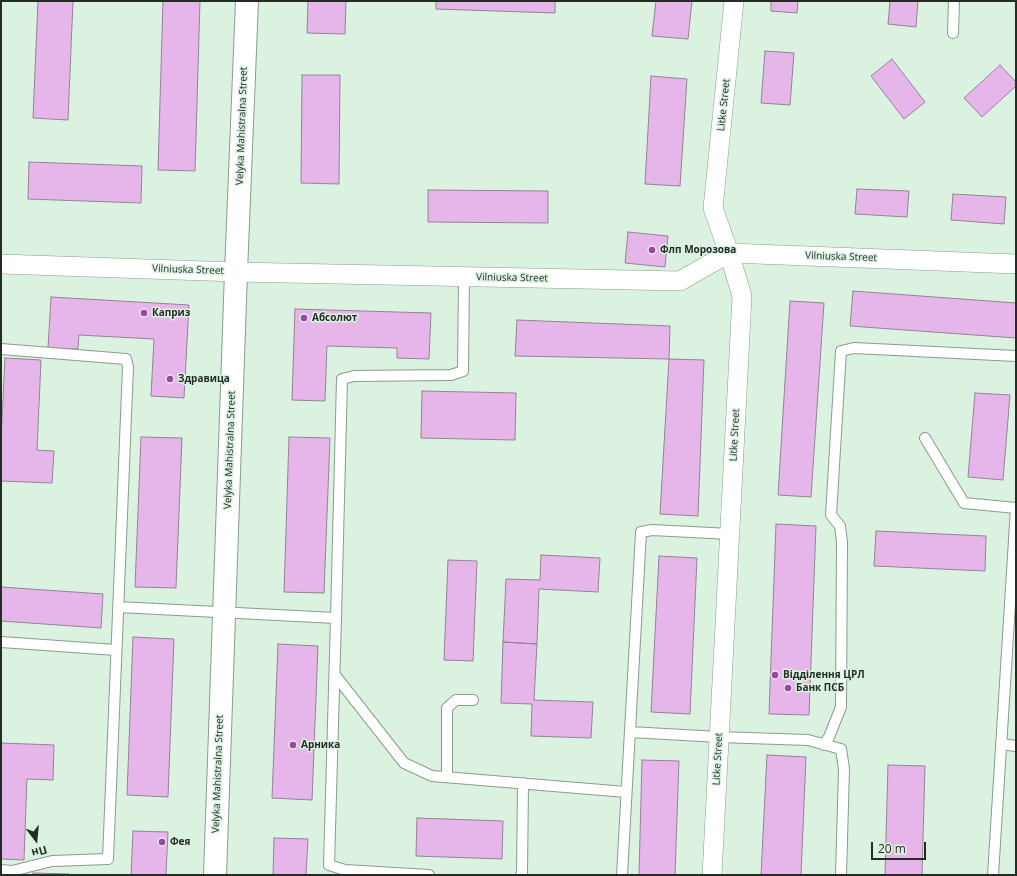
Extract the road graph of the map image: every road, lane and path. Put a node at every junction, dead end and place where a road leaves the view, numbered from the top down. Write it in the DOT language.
graph roads {
  1 [pos="247,1"];
  2 [pos="734,1"];
  3 [pos="954,1"];
  4 [pos="953,33"];
  5 [pos="729,253"];
  6 [pos="1,264"];
  7 [pos="1016,264"];
  8 [pos="236,272"];
  9 [pos="464,277"];
  10 [pos="1,349"];
  11 [pos="1016,356"];
  12 [pos="925,438"];
  13 [pos="1016,508"];
  14 [pos="730,534"];
  15 [pos="118,607"];
  16 [pos="224,613"];
  17 [pos="336,618"];
  18 [pos="1,642"];
  19 [pos="116,650"];
  20 [pos="335,675"];
  21 [pos="473,700"];
  22 [pos="630,732"];
  23 [pos="720,738"];
  24 [pos="1001,744"];
  25 [pos="824,745"];
  26 [pos="1016,746"];
  27 [pos="447,777"];
  28 [pos="523,783"];
  29 [pos="626,792"];
  30 [pos="1,870"];
  31 [pos="215,875"];
  32 [pos="429,875"];
  33 [pos="520,875"];
  34 [pos="622,875"];
  35 [pos="712,875"];
  36 [pos="841,875"];
  37 [pos="993,875"];
  1 -- 8 [label="street, Velyka Mahistralna Street"];
  2 -- 5 [label="street, Litke Street"];
  3 -- 4 [label="lane"];
  5 -- 7 [label="street, Vilniuska Street"];
  5 -- 9 [label="street, Vilniuska Street"];
  5 -- 14 [label="street, Litke Street"];
  6 -- 8 [label="street, Vilniuska Street"];
  8 -- 9 [label="street, Vilniuska Street"];
  8 -- 16 [label="street, Velyka Mahistralna Street"];
  9 -- 17 [label="lane"];
  10 -- 15 [label="lane"];
  11 -- 25 [label="lane"];
  12 -- 13 [label="lane"];
  13 -- 24 [label="lane"];
  14 -- 22 [label="lane"];
  14 -- 23 [label="street, Litke Street"];
  15 -- 16 [label="lane"];
  15 -- 19 [label="lane"];
  16 -- 17 [label="lane"];
  16 -- 31 [label="street, Velyka Mahistralna Street"];
  17 -- 20 [label="lane"];
  18 -- 19 [label="lane"];
  19 -- 30 [label="lane"];
  20 -- 27 [label="lane"];
  20 -- 32 [label="lane"];
  21 -- 27 [label="lane"];
  22 -- 23 [label="lane"];
  22 -- 29 [label="lane"];
  23 -- 25 [label="lane"];
  23 -- 35 [label="street, Litke Street"];
  24 -- 26 [label="lane"];
  24 -- 37 [label="lane"];
  25 -- 36 [label="lane"];
  27 -- 28 [label="lane"];
  28 -- 29 [label="lane"];
  28 -- 33 [label="lane"];
  29 -- 34 [label="lane"];
}
